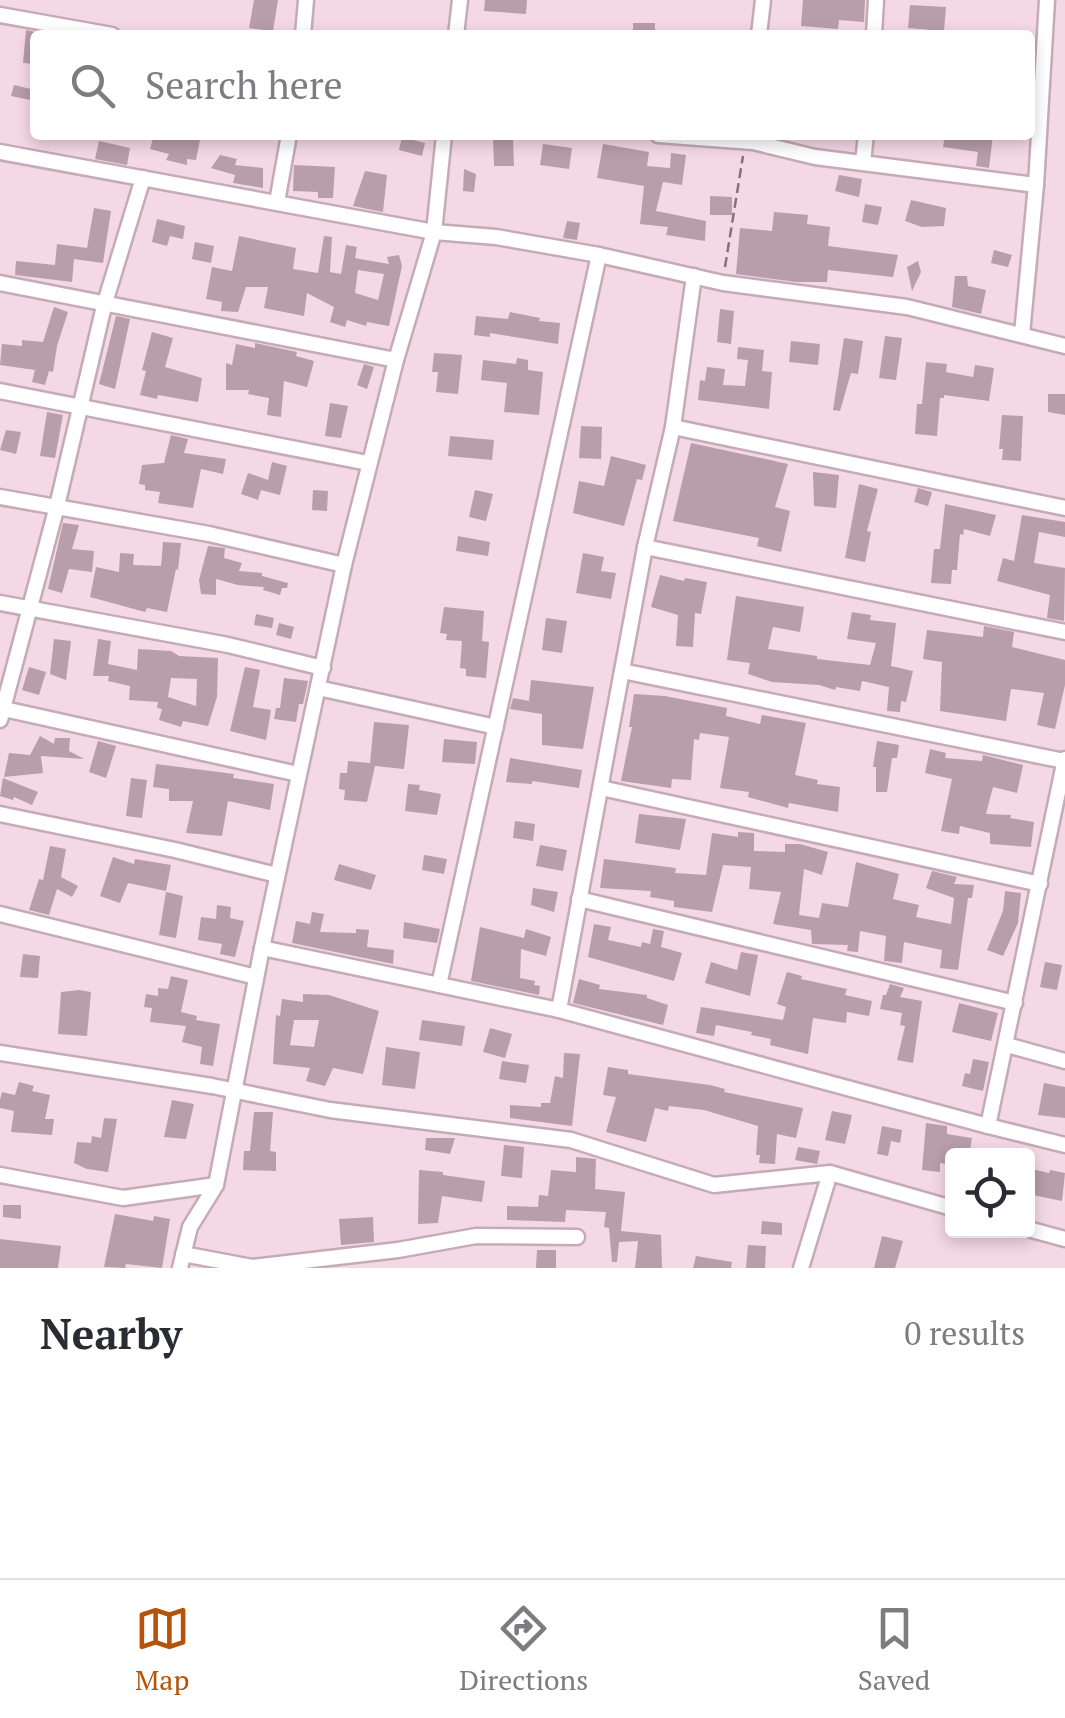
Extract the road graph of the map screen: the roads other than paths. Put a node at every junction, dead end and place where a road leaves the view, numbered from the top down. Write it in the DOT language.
graph roads {
  1 [pos="306,0"];
  2 [pos="460,0"];
  3 [pos="762,0"];
  4 [pos="876,0"];
  5 [pos="1047,0"];
  6 [pos="0,15"];
  7 [pos="84,30"];
  8 [pos="303,30"];
  9 [pos="457,30"];
  10 [pos="759,30"];
  11 [pos="874,30"];
  12 [pos="287,140"];
  13 [pos="443,140"];
  14 [pos="753,140"];
  15 [pos="865,140"];
  16 [pos="0,152"];
  17 [pos="863,162"];
  18 [pos="143,178"];
  19 [pos="1036,185"];
  20 [pos="277,202"];
  21 [pos="434,232"];
  22 [pos="599,256"];
  23 [pos="694,276"];
  24 [pos="0,283"];
  25 [pos="104,306"];
  26 [pos="1022,334"];
  27 [pos="1065,346"];
  28 [pos="396,360"];
  29 [pos="0,391"];
  30 [pos="82,406"];
  31 [pos="673,427"];
  32 [pos="368,463"];
  33 [pos="0,497"];
  34 [pos="57,506"];
  35 [pos="1065,508"];
  36 [pos="645,547"];
  37 [pos="344,565"];
  38 [pos="0,603"];
  39 [pos="29,608"];
  40 [pos="1065,632"];
  41 [pos="323,668"];
  42 [pos="622,670"];
  43 [pos="318,688"];
  44 [pos="1,712"];
  45 [pos="496,727"];
  46 [pos="1065,759"];
  47 [pos="298,774"];
  48 [pos="602,788"];
  49 [pos="1061,805"];
  50 [pos="0,814"];
  51 [pos="277,876"];
  52 [pos="1040,884"];
  53 [pos="579,899"];
  54 [pos="0,914"];
  55 [pos="262,948"];
  56 [pos="256,977"];
  57 [pos="439,985"];
  58 [pos="1015,1003"];
  59 [pos="559,1010"];
  60 [pos="1006,1045"];
  61 [pos="0,1054"];
  62 [pos="1065,1061"];
  63 [pos="234,1091"];
  64 [pos="988,1126"];
  65 [pos="1065,1145"];
  66 [pos="830,1173"];
  67 [pos="0,1176"];
  68 [pos="216,1185"];
  69 [pos="945,1206"];
  70 [pos="1035,1231"];
  71 [pos="577,1237"];
  72 [pos="1065,1240"];
  73 [pos="182,1261"];
  74 [pos="252,1268"];
  75 [pos="801,1268"];
  1 -- 8 [label="street"];
  2 -- 9 [label="street"];
  3 -- 10 [label="street"];
  4 -- 11 [label="street"];
  5 -- 19 [label="street"];
  6 -- 7 [label="street"];
  12 -- 20 [label="street"];
  13 -- 21 [label="street"];
  14 -- 17 [label="street"];
  15 -- 17 [label="street"];
  16 -- 18 [label="street"];
  17 -- 19 [label="street"];
  18 -- 20 [label="street"];
  18 -- 25 [label="street"];
  19 -- 26 [label="street"];
  20 -- 21 [label="street"];
  21 -- 22 [label="street"];
  21 -- 28 [label="street"];
  22 -- 23 [label="street"];
  22 -- 45 [label="street"];
  23 -- 26 [label="street"];
  23 -- 31 [label="street"];
  24 -- 25 [label="street"];
  25 -- 28 [label="street"];
  25 -- 30 [label="street"];
  26 -- 27 [label="street"];
  28 -- 32 [label="street"];
  29 -- 30 [label="street"];
  30 -- 32 [label="street"];
  30 -- 34 [label="street"];
  31 -- 35 [label="street"];
  31 -- 36 [label="street"];
  32 -- 37 [label="street"];
  33 -- 34 [label="street"];
  34 -- 37 [label="street"];
  34 -- 39 [label="street"];
  36 -- 40 [label="street"];
  36 -- 42 [label="street"];
  37 -- 41 [label="street"];
  38 -- 39 [label="street"];
  39 -- 41 [label="street"];
  39 -- 44 [label="street"];
  41 -- 43 [label="street"];
  42 -- 46 [label="street"];
  42 -- 48 [label="street"];
  43 -- 45 [label="street"];
  43 -- 47 [label="street"];
  44 -- 47 [label="street"];
  45 -- 57 [label="street"];
  46 -- 49 [label="street"];
  47 -- 51 [label="street"];
  48 -- 52 [label="street"];
  48 -- 53 [label="street"];
  49 -- 52 [label="street"];
  50 -- 51 [label="street"];
  51 -- 55 [label="street"];
  52 -- 58 [label="street"];
  53 -- 58 [label="street"];
  53 -- 59 [label="street"];
  54 -- 56 [label="street"];
  55 -- 56 [label="street"];
  55 -- 57 [label="street"];
  56 -- 63 [label="street"];
  57 -- 59 [label="street"];
  58 -- 60 [label="street"];
  59 -- 64 [label="street"];
  60 -- 62 [label="street"];
  60 -- 64 [label="street"];
  61 -- 63 [label="street"];
  63 -- 66 [label="street"];
  63 -- 68 [label="street"];
  64 -- 65 [label="street"];
  66 -- 69 [label="street"];
  66 -- 75 [label="street"];
  67 -- 68 [label="street"];
  68 -- 73 [label="street"];
  70 -- 72 [label="street"];
  71 -- 74 [label="street"];
  73 -- 74 [label="street"];
}
